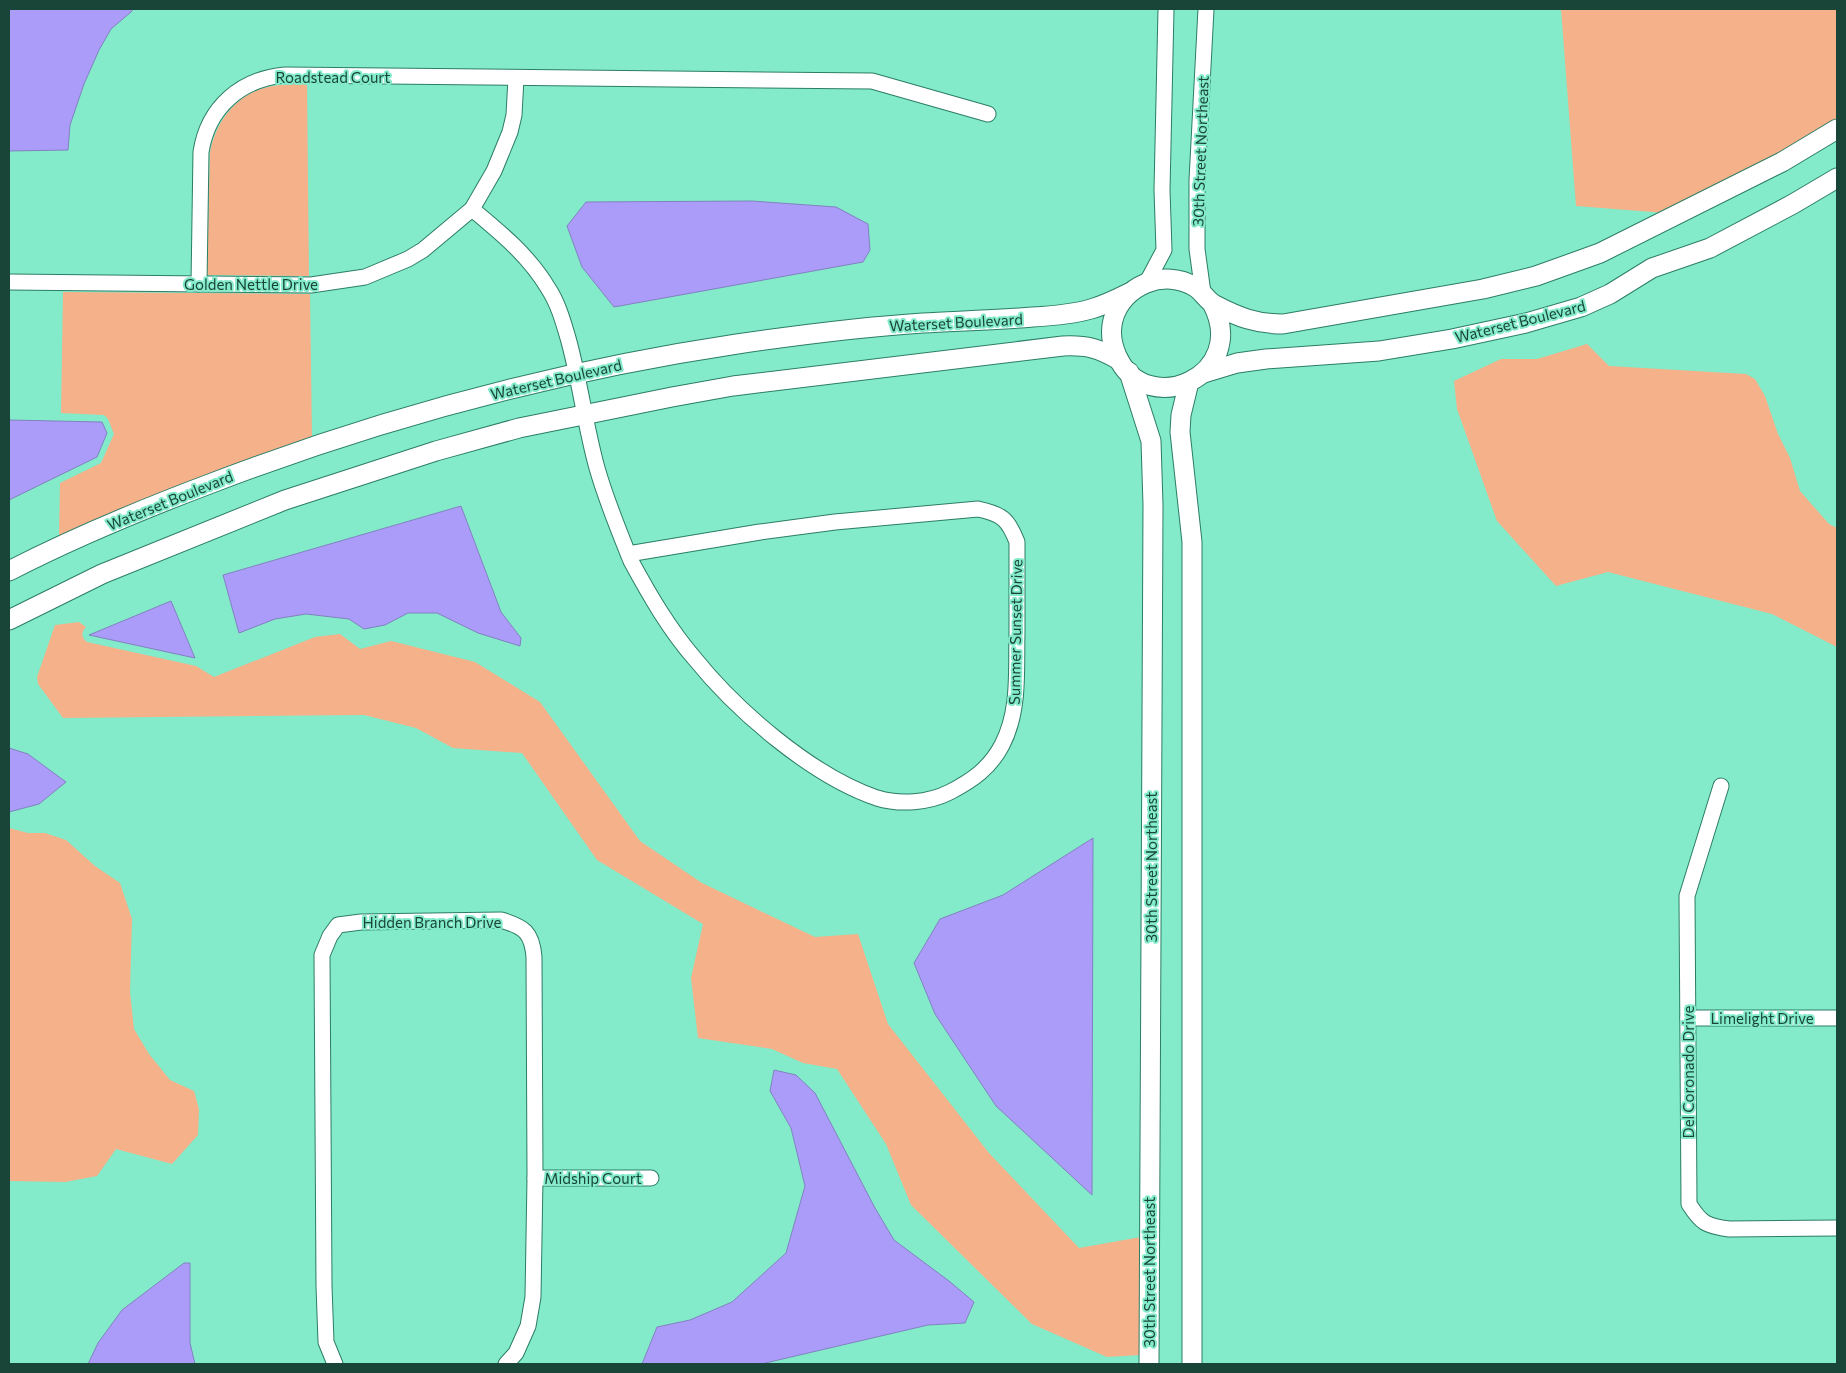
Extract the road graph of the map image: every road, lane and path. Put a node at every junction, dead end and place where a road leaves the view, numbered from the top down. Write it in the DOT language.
graph roads {
  1 [pos="1166,9"];
  2 [pos="1206,9"];
  3 [pos="516,78"];
  4 [pos="988,114"];
  5 [pos="1837,128"];
  6 [pos="1837,178"];
  7 [pos="472,209"];
  8 [pos="9,282"];
  9 [pos="1147,282"];
  10 [pos="199,284"];
  11 [pos="1129,293"];
  12 [pos="1208,298"];
  13 [pos="1124,366"];
  14 [pos="577,373"];
  15 [pos="1196,377"];
  16 [pos="585,414"];
  17 [pos="628,554"];
  18 [pos="9,571"];
  19 [pos="9,620"];
  20 [pos="1721,786"];
  21 [pos="1688,1018"];
  22 [pos="1837,1018"];
  23 [pos="535,1178"];
  24 [pos="651,1178"];
  25 [pos="1837,1228"];
  26 [pos="335,1364"];
  27 [pos="506,1364"];
  28 [pos="1148,1364"];
  29 [pos="1192,1364"];
  1 -- 9 [label="street"];
  2 -- 12 [label="street, 30th Street Northeast"];
  3 -- 4 [label="street, Roadstead Court"];
  3 -- 7 [label="street"];
  3 -- 10 [label="street, Roadstead Court"];
  5 -- 12 [label="street"];
  6 -- 15 [label="street, Waterset Boulevard"];
  7 -- 10 [label="street, Golden Nettle Drive"];
  7 -- 14 [label="street, Summer Sunset Drive"];
  8 -- 10 [label="street, Golden Nettle Drive"];
  9 -- 11 [label="street"];
  9 -- 12 [label="street"];
  11 -- 13 [label="street"];
  11 -- 14 [label="street, Waterset Boulevard"];
  12 -- 15 [label="street"];
  13 -- 15 [label="street"];
  13 -- 16 [label="street"];
  13 -- 28 [label="street, 30th Street Northeast"];
  14 -- 16 [label="street, Summer Sunset Drive"];
  14 -- 18 [label="street, Waterset Boulevard"];
  15 -- 29 [label="street"];
  16 -- 17 [label="street, Summer Sunset Drive"];
  16 -- 19 [label="street"];
  17 -- 17 [label="street, Summer Sunset Drive"];
  20 -- 21 [label="street, Del Coronado Drive"];
  21 -- 22 [label="street, Limelight Drive"];
  21 -- 25 [label="street, Del Coronado Drive"];
  23 -- 24 [label="street, Midship Court"];
  23 -- 26 [label="street, Hidden Branch Drive"];
  23 -- 27 [label="street, Hidden Branch Drive"];
}
